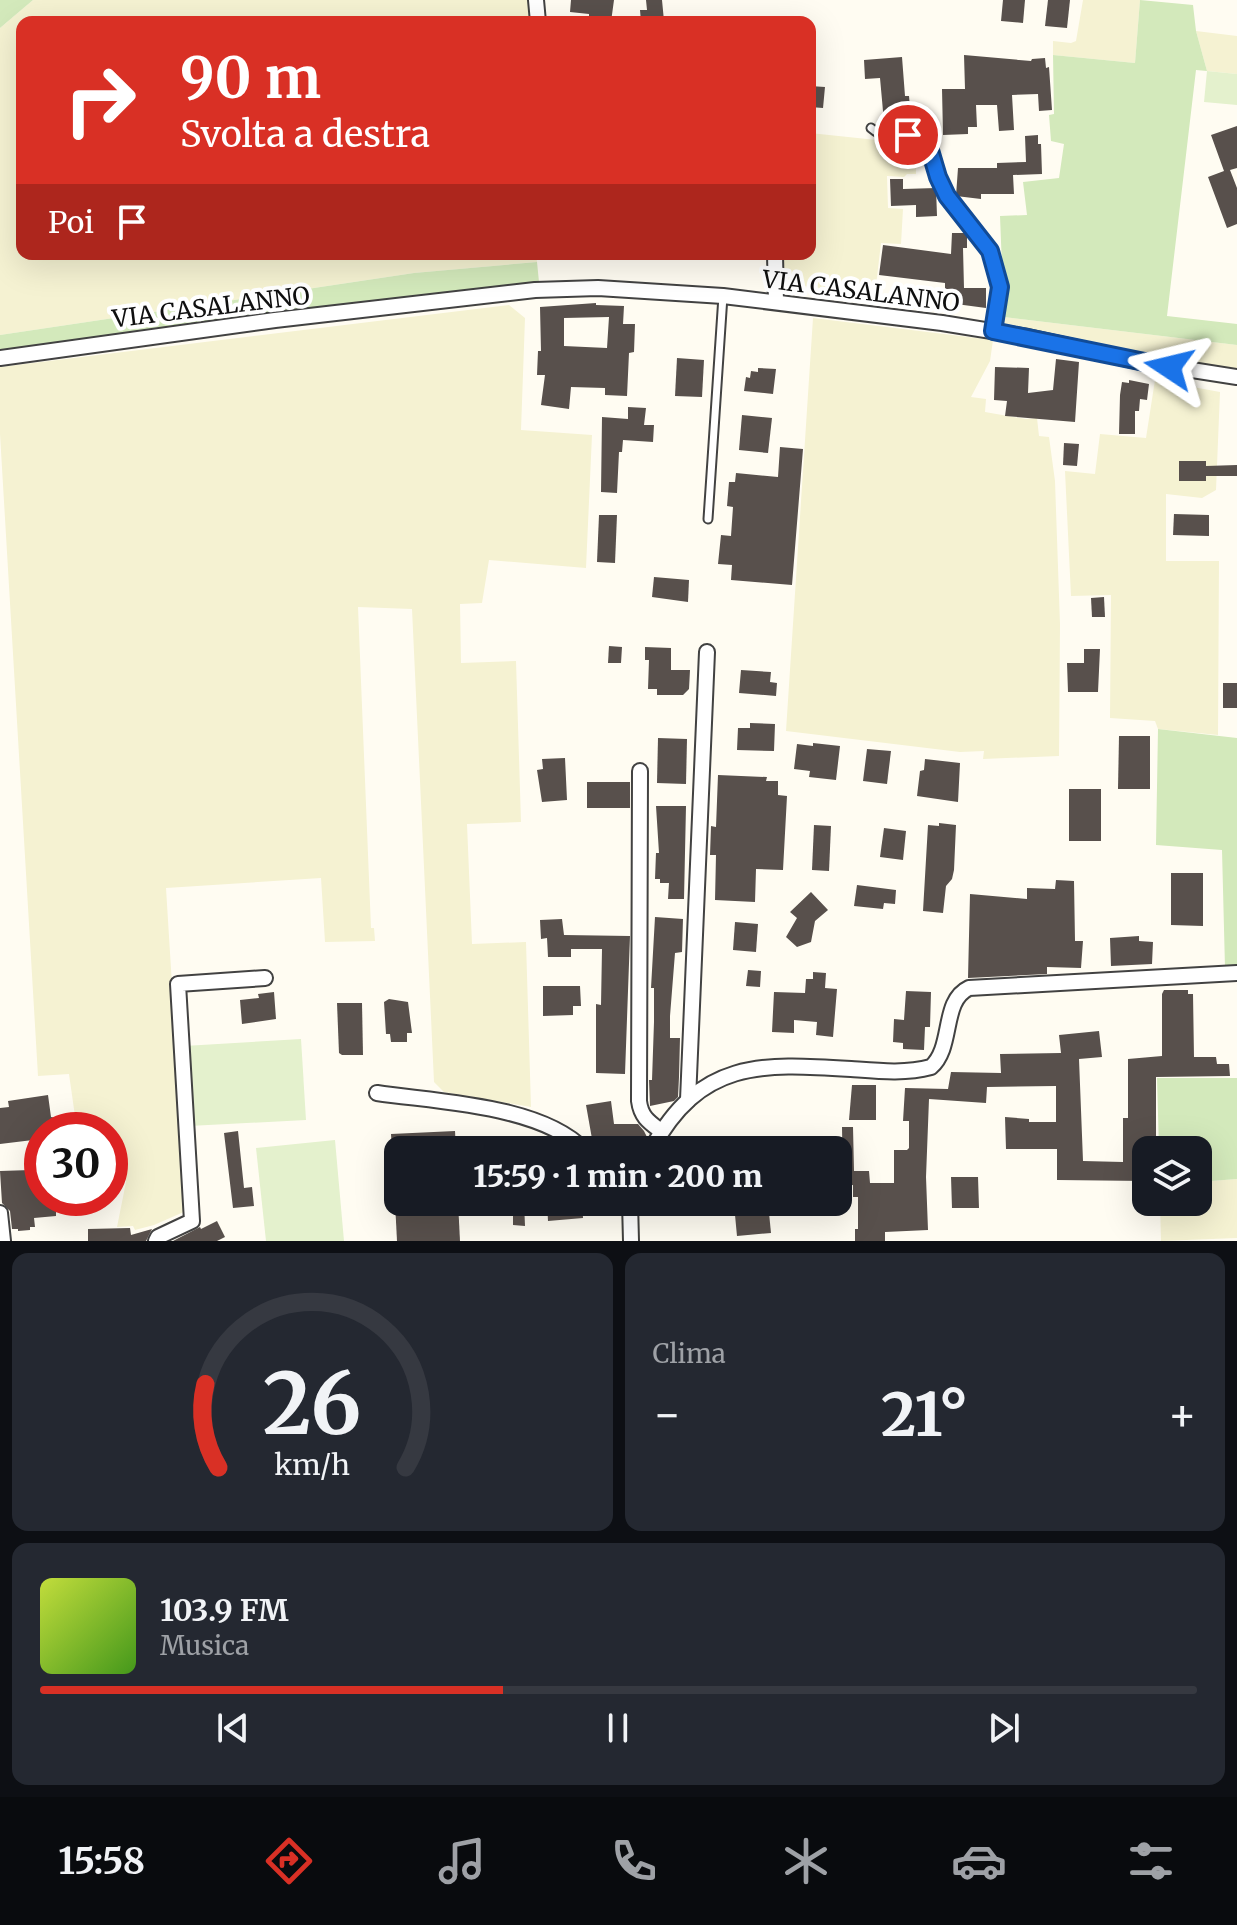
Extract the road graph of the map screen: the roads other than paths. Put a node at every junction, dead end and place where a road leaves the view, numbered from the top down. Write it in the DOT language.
graph roads {
  1 [pos="871,128"];
  2 [pos="775,260"];
  3 [pos="723,296"];
  4 [pos="776,302"];
  5 [pos="993,331"];
  6 [pos="0,358"];
  7 [pos="1237,377"];
  8 [pos="708,519"];
  9 [pos="707,652"];
  10 [pos="640,771"];
  11 [pos="1237,973"];
  12 [pos="265,978"];
  13 [pos="377,1093"];
  14 [pos="688,1100"];
  15 [pos="661,1131"];
  16 [pos="568,1136"];
  17 [pos="658,1136"];
  18 [pos="0,1213"];
  19 [pos="630,1216"];
  20 [pos="3,1241"];
  21 [pos="156,1241"];
  22 [pos="631,1241"];
  1 -- 5 [label="lane"];
  2 -- 4 [label="street"];
  3 -- 4 [label="street, VIA CASALANNO"];
  3 -- 6 [label="street, VIA CASALANNO"];
  3 -- 8 [label="lane"];
  4 -- 5 [label="street, VIA CASALANNO"];
  5 -- 7 [label="street, VIA CASALANNO"];
  9 -- 14 [label="street"];
  10 -- 15 [label="street"];
  11 -- 14 [label="street"];
  12 -- 21 [label="street"];
  13 -- 16 [label="street"];
  14 -- 15 [label="street"];
  15 -- 17 [label="street"];
  18 -- 20 [label="street"];
  19 -- 22 [label="street"];
}
